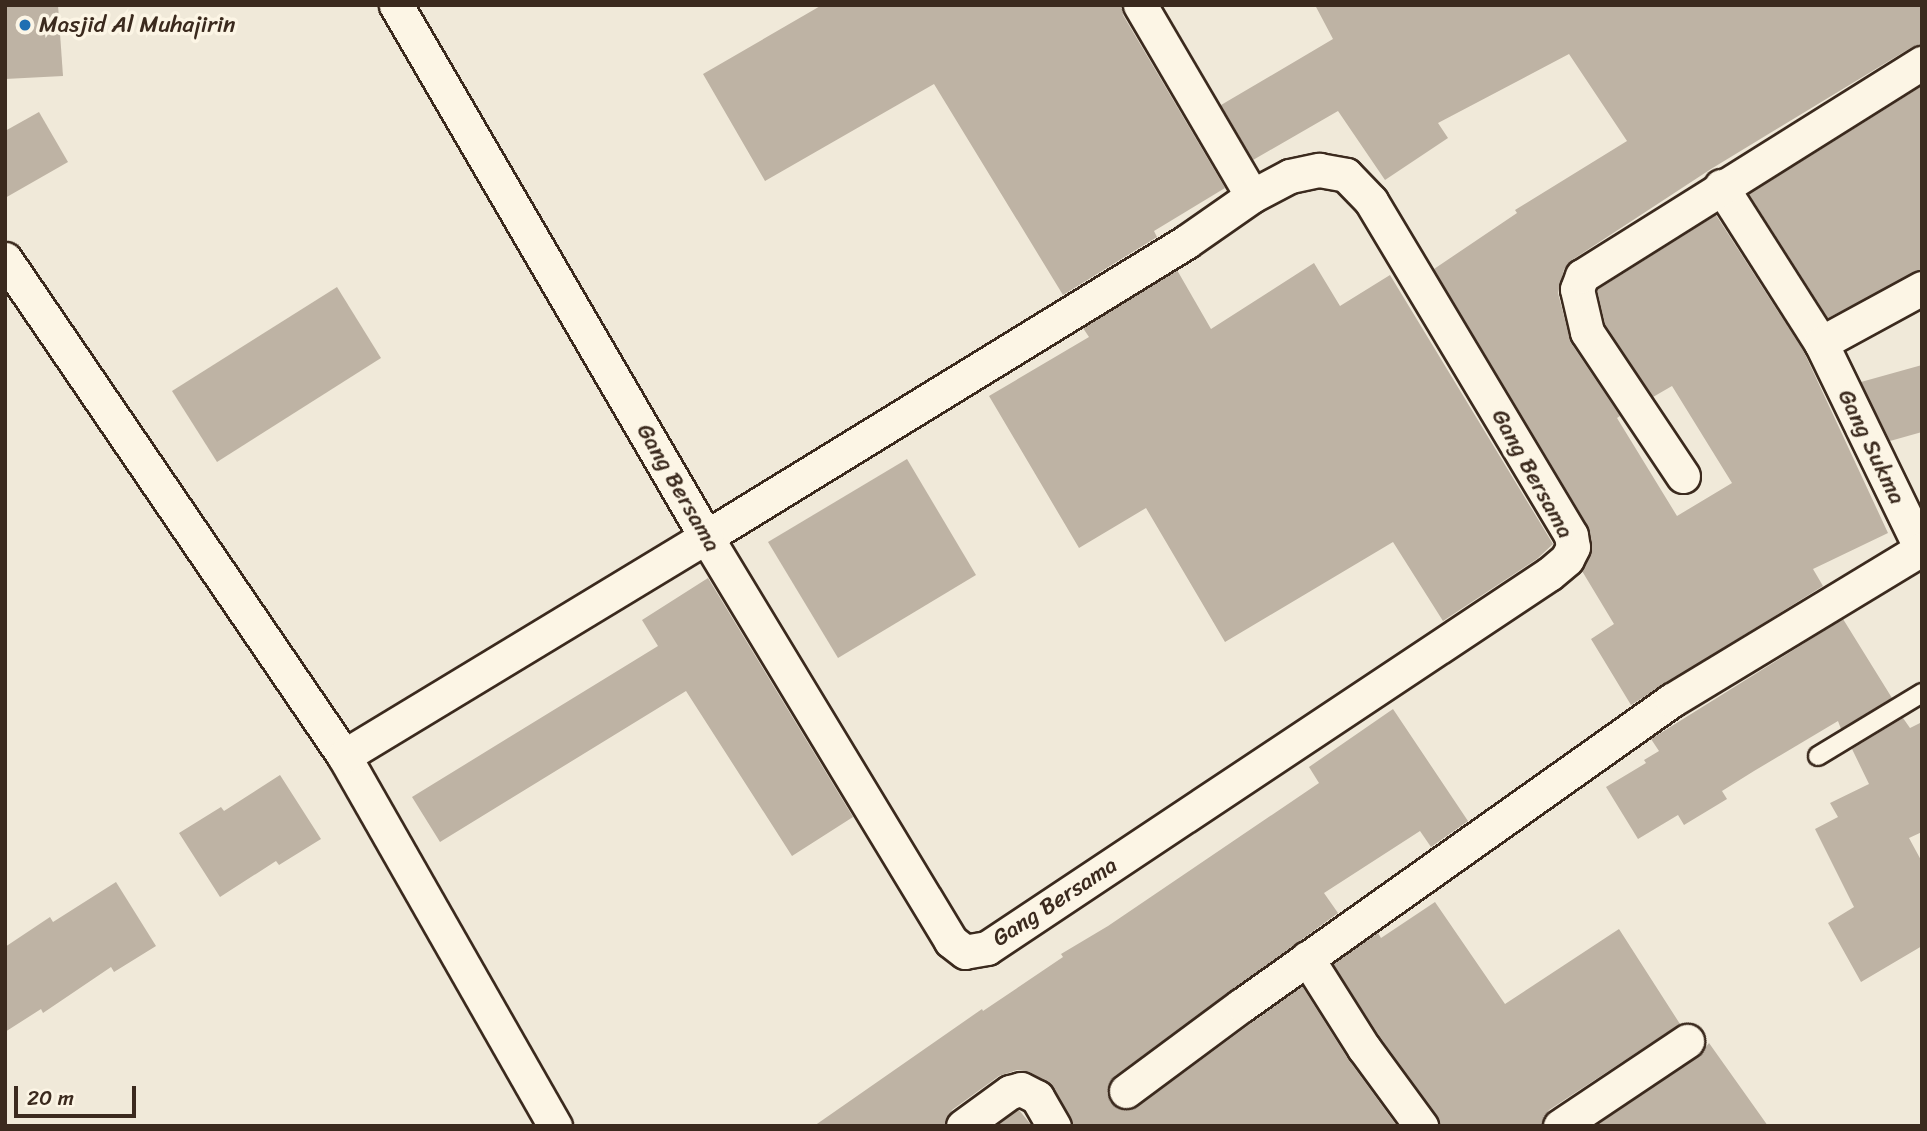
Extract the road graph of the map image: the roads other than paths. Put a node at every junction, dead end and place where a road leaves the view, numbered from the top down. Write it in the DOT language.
graph roads {
  1 [pos="396,5"];
  2 [pos="1140,5"];
  3 [pos="1922,63"];
  4 [pos="1721,187"];
  5 [pos="1252,196"];
  6 [pos="5,259"];
  7 [pos="1922,288"];
  8 [pos="1821,343"];
  9 [pos="1683,476"];
  10 [pos="706,537"];
  11 [pos="1921,550"];
  12 [pos="1922,694"];
  13 [pos="344,756"];
  14 [pos="1818,756"];
  15 [pos="1307,958"];
  16 [pos="1687,1041"];
  17 [pos="1126,1091"];
  18 [pos="555,1126"];
  19 [pos="963,1126"];
  20 [pos="1054,1126"];
  21 [pos="1421,1126"];
  22 [pos="1560,1126"];
  1 -- 10 [label="street, Gang Bersama"];
  2 -- 5 [label="street"];
  3 -- 4 [label="street"];
  4 -- 8 [label="street, Gang Sukma"];
  4 -- 9 [label="street"];
  5 -- 10 [label="street"];
  5 -- 10 [label="street, Gang Bersama"];
  6 -- 13 [label="street"];
  7 -- 8 [label="street"];
  8 -- 11 [label="street, Gang Sukma"];
  10 -- 13 [label="street"];
  11 -- 15 [label="street"];
  12 -- 14 [label="lane"];
  13 -- 18 [label="street"];
  15 -- 17 [label="street"];
  15 -- 21 [label="street"];
  16 -- 22 [label="street"];
  19 -- 20 [label="street"];
}
